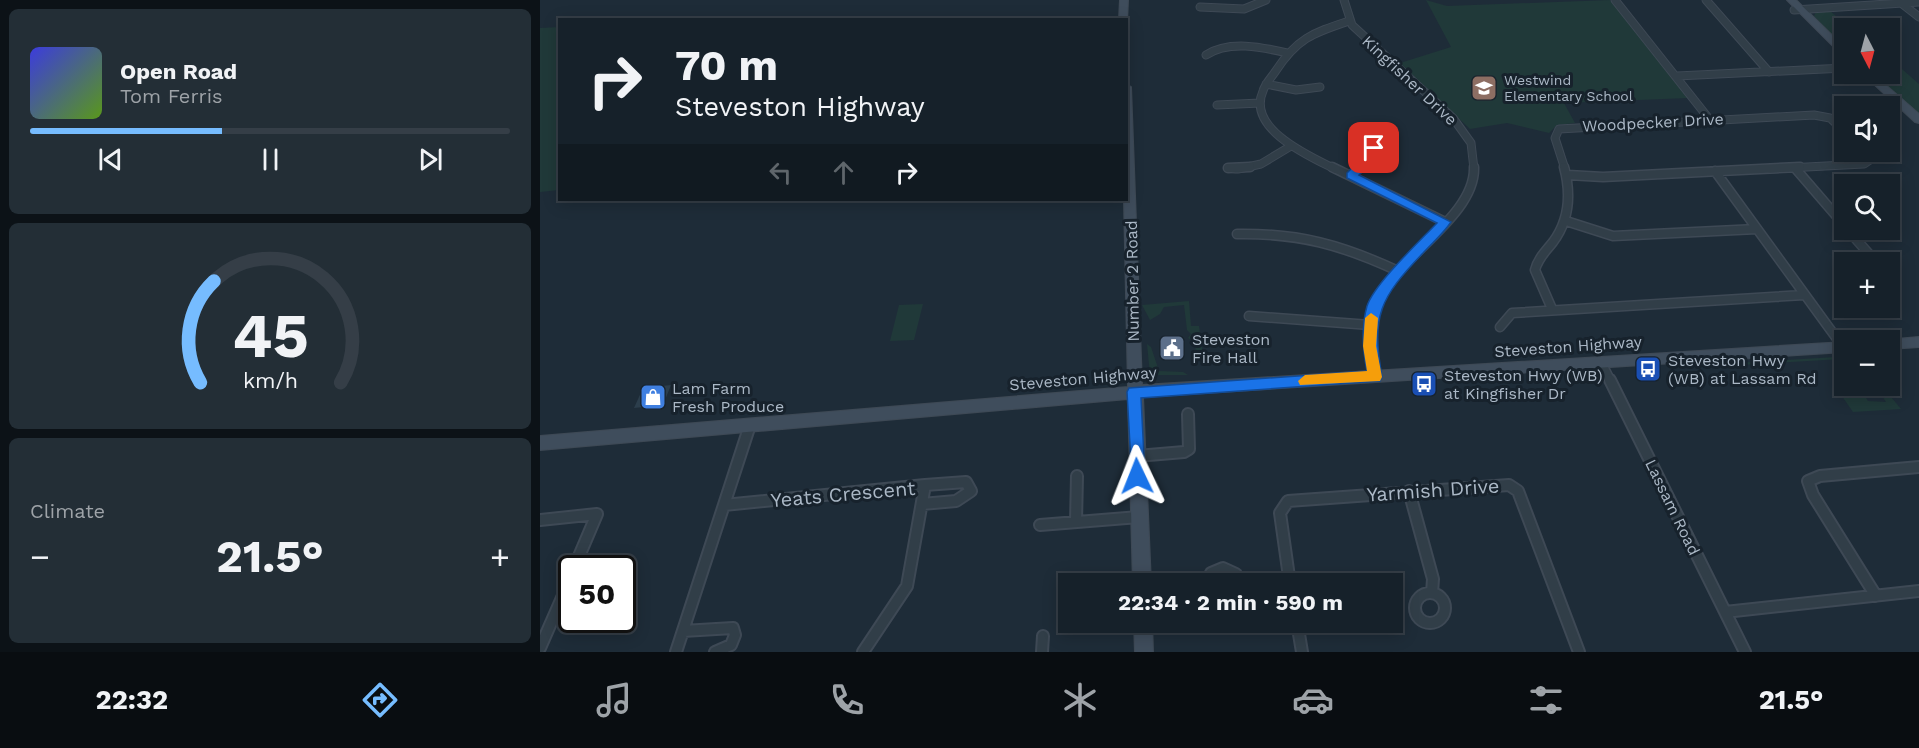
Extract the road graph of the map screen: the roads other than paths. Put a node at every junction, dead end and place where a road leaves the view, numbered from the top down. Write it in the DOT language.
graph roads {
  1 [pos="1124,0"];
  2 [pos="1266,0"];
  3 [pos="1344,0"];
  4 [pos="1615,0"];
  5 [pos="1706,0"];
  6 [pos="1784,0"];
  7 [pos="1791,0"];
  8 [pos="1919,2"];
  9 [pos="1901,3"];
  10 [pos="1200,7"];
  11 [pos="1798,10"];
  12 [pos="1919,17"];
  13 [pos="1124,18"];
  14 [pos="1349,21"];
  15 [pos="1834,43"];
  16 [pos="1287,53"];
  17 [pos="1206,55"];
  18 [pos="1834,69"];
  19 [pos="1769,72"];
  20 [pos="1677,76"];
  21 [pos="1266,84"];
  22 [pos="1879,84"];
  23 [pos="1320,87"];
  24 [pos="1260,103"];
  25 [pos="1217,105"];
  26 [pos="1710,120"];
  27 [pos="1919,120"];
  28 [pos="1834,121"];
  29 [pos="1374,142"];
  30 [pos="1291,146"];
  31 [pos="1867,162"];
  32 [pos="1128,163"];
  33 [pos="1228,168"];
  34 [pos="1795,168"];
  35 [pos="1715,171"];
  36 [pos="1351,175"];
  37 [pos="1568,175"];
  38 [pos="1834,214"];
  39 [pos="1445,222"];
  40 [pos="1566,222"];
  41 [pos="1757,229"];
  42 [pos="1237,234"];
  43 [pos="1857,240"];
  44 [pos="1867,252"];
  45 [pos="1398,271"];
  46 [pos="1804,295"];
  47 [pos="1552,309"];
  48 [pos="1249,316"];
  49 [pos="1370,325"];
  50 [pos="1500,327"];
  51 [pos="1834,334"];
  52 [pos="1919,342"];
  53 [pos="1900,343"];
  54 [pos="1834,348"];
  55 [pos="1600,362"];
  56 [pos="1375,377"];
  57 [pos="1134,392"];
  58 [pos="1188,414"];
  59 [pos="750,425"];
  60 [pos="540,443"];
  61 [pos="1137,456"];
  62 [pos="1919,467"];
  63 [pos="1077,476"];
  64 [pos="925,486"];
  65 [pos="1409,491"];
  66 [pos="922,504"];
  67 [pos="724,505"];
  68 [pos="1139,517"];
  69 [pos="540,520"];
  70 [pos="1076,522"];
  71 [pos="1041,525"];
  72 [pos="580,555"];
  73 [pos="1142,573"];
  74 [pos="1211,573"];
  75 [pos="1234,573"];
  76 [pos="1289,573"];
  77 [pos="1919,591"];
  78 [pos="1432,593"];
  79 [pos="1876,596"];
  80 [pos="558,607"];
  81 [pos="1725,612"];
  82 [pos="683,631"];
  83 [pos="1143,633"];
  84 [pos="1299,633"];
  85 [pos="1043,636"];
  86 [pos="540,648"];
  87 [pos="676,652"];
  88 [pos="715,652"];
  89 [pos="863,652"];
  90 [pos="1042,652"];
  91 [pos="1144,652"];
  92 [pos="1302,652"];
  93 [pos="1579,652"];
  94 [pos="1745,652"];
  1 -- 13 [label="main road"];
  2 -- 10 [label="street"];
  3 -- 14 [label="street, Kingfisher Drive"];
  4 -- 20 [label="street"];
  5 -- 19 [label="street"];
  6 -- 11 [label="main road"];
  7 -- 11 [label="main road"];
  8 -- 9 [label="street"];
  9 -- 11 [label="street"];
  9 -- 12 [label="street"];
  11 -- 15 [label="main road"];
  14 -- 16 [label="street"];
  14 -- 39 [label="street, Kingfisher Drive"];
  16 -- 17 [label="street"];
  16 -- 21 [label="street"];
  18 -- 19 [label="street"];
  19 -- 20 [label="street"];
  20 -- 26 [label="street"];
  21 -- 23 [label="street"];
  21 -- 24 [label="street"];
  22 -- 27 [label="main road"];
  24 -- 25 [label="street"];
  24 -- 30 [label="street"];
  26 -- 28 [label="street, Woodpecker Drive"];
  26 -- 37 [label="street, Woodpecker Drive"];
  29 -- 36 [label="street"];
  30 -- 33 [label="street"];
  30 -- 36 [label="street"];
  31 -- 34 [label="street"];
  32 -- 57 [label="main road, Number 2 Road"];
  34 -- 35 [label="street"];
  34 -- 38 [label="street"];
  35 -- 37 [label="street"];
  35 -- 41 [label="street"];
  36 -- 39 [label="street"];
  37 -- 40 [label="street, Woodpecker Drive"];
  39 -- 45 [label="street, Kingfisher Drive"];
  40 -- 41 [label="street"];
  40 -- 47 [label="street, Woodpecker Drive"];
  41 -- 46 [label="street"];
  42 -- 45 [label="street"];
  43 -- 44 [label="street"];
  45 -- 49 [label="street, Kingfisher Drive"];
  46 -- 47 [label="street"];
  46 -- 51 [label="street"];
  47 -- 50 [label="street"];
  48 -- 49 [label="street"];
  49 -- 56 [label="street, Kingfisher Drive"];
  52 -- 53 [label="main road"];
  54 -- 55 [label="main road, Steveston Highway"];
  55 -- 56 [label="main road, Steveston Highway"];
  55 -- 81 [label="street, Lassam Road"];
  56 -- 57 [label="main road, Steveston Highway"];
  57 -- 59 [label="main road, Steveston Highway"];
  57 -- 61 [label="main road, Number 2 Road"];
  58 -- 61 [label="street"];
  59 -- 60 [label="main road, Steveston Highway"];
  59 -- 67 [label="street"];
  61 -- 68 [label="main road, Number 2 Road"];
  62 -- 79 [label="street"];
  63 -- 70 [label="street"];
  64 -- 66 [label="street, Yeats Crescent"];
  64 -- 66 [label="street"];
  64 -- 67 [label="street, Yeats Crescent"];
  65 -- 76 [label="street, Yarmish Drive"];
  65 -- 78 [label="street"];
  65 -- 93 [label="street, Yarmish Drive"];
  66 -- 89 [label="street, Yeats Crescent"];
  67 -- 82 [label="street"];
  68 -- 70 [label="street"];
  68 -- 73 [label="main road, Number 2 Road"];
  69 -- 72 [label="street"];
  70 -- 71 [label="street"];
  74 -- 75 [label="street"];
  77 -- 79 [label="street"];
  79 -- 81 [label="street"];
  80 -- 86 [label="street"];
  81 -- 94 [label="street, Lassam Road"];
  82 -- 87 [label="street"];
  82 -- 88 [label="street"];
  83 -- 91 [label="main road"];
  84 -- 92 [label="street"];
  85 -- 90 [label="street"];
}
